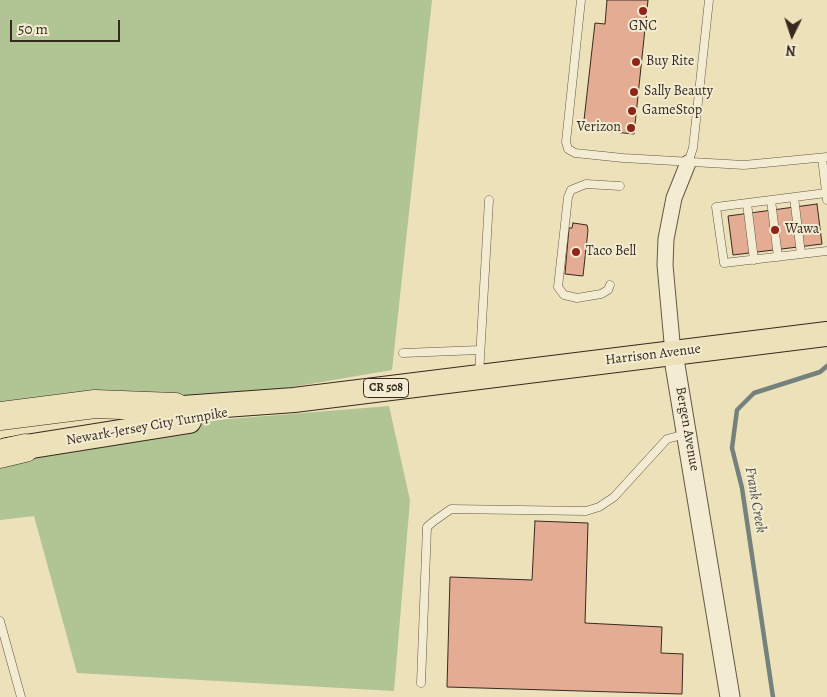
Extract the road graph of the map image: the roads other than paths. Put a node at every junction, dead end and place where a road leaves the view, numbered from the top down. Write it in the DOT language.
graph roads {
  1 [pos="581,0"];
  2 [pos="709,0"];
  3 [pos="824,158"];
  4 [pos="688,163"];
  5 [pos="620,186"];
  6 [pos="827,196"];
  7 [pos="794,197"];
  8 [pos="488,200"];
  9 [pos="771,200"];
  10 [pos="747,203"];
  11 [pos="827,251"];
  12 [pos="801,254"];
  13 [pos="778,257"];
  14 [pos="754,260"];
  15 [pos="610,286"];
  16 [pos="827,334"];
  17 [pos="480,350"];
  18 [pos="403,353"];
  19 [pos="673,353"];
  20 [pos="479,377"];
  21 [pos="294,400"];
  22 [pos="175,407"];
  23 [pos="0,416"];
  24 [pos="0,430"];
  25 [pos="688,434"];
  26 [pos="8,451"];
  27 [pos="0,621"];
  28 [pos="421,682"];
  29 [pos="21,697"];
  30 [pos="730,697"];
  1 -- 4 [label="lane"];
  2 -- 4 [label="lane"];
  3 -- 4 [label="lane"];
  3 -- 6 [label="lane"];
  4 -- 19 [label="street, Bergen Avenue"];
  5 -- 15 [label="lane"];
  6 -- 7 [label="lane"];
  7 -- 9 [label="lane"];
  7 -- 12 [label="lane"];
  8 -- 17 [label="lane"];
  9 -- 10 [label="lane"];
  9 -- 13 [label="lane"];
  10 -- 14 [label="lane"];
  10 -- 14 [label="lane"];
  11 -- 12 [label="lane"];
  12 -- 13 [label="lane"];
  13 -- 14 [label="lane"];
  16 -- 19 [label="main road, Harrison Avenue / CR 508"];
  17 -- 18 [label="lane"];
  17 -- 20 [label="lane"];
  19 -- 20 [label="main road, Harrison Avenue / CR 508"];
  19 -- 25 [label="street, Bergen Avenue"];
  20 -- 21 [label="main road, Newark-Jersey City Turnpike / CR 508"];
  21 -- 22 [label="main road, Newark-Jersey City Turnpike / CR 508"];
  21 -- 26 [label="main road, Newark-Jersey City Turnpike / CR 508"];
  22 -- 23 [label="highway"];
  22 -- 24 [label="main road, Newark-Jersey City Turnpike / CR 508"];
  25 -- 28 [label="lane"];
  25 -- 30 [label="street, Bergen Avenue"];
  27 -- 29 [label="lane"];
}
